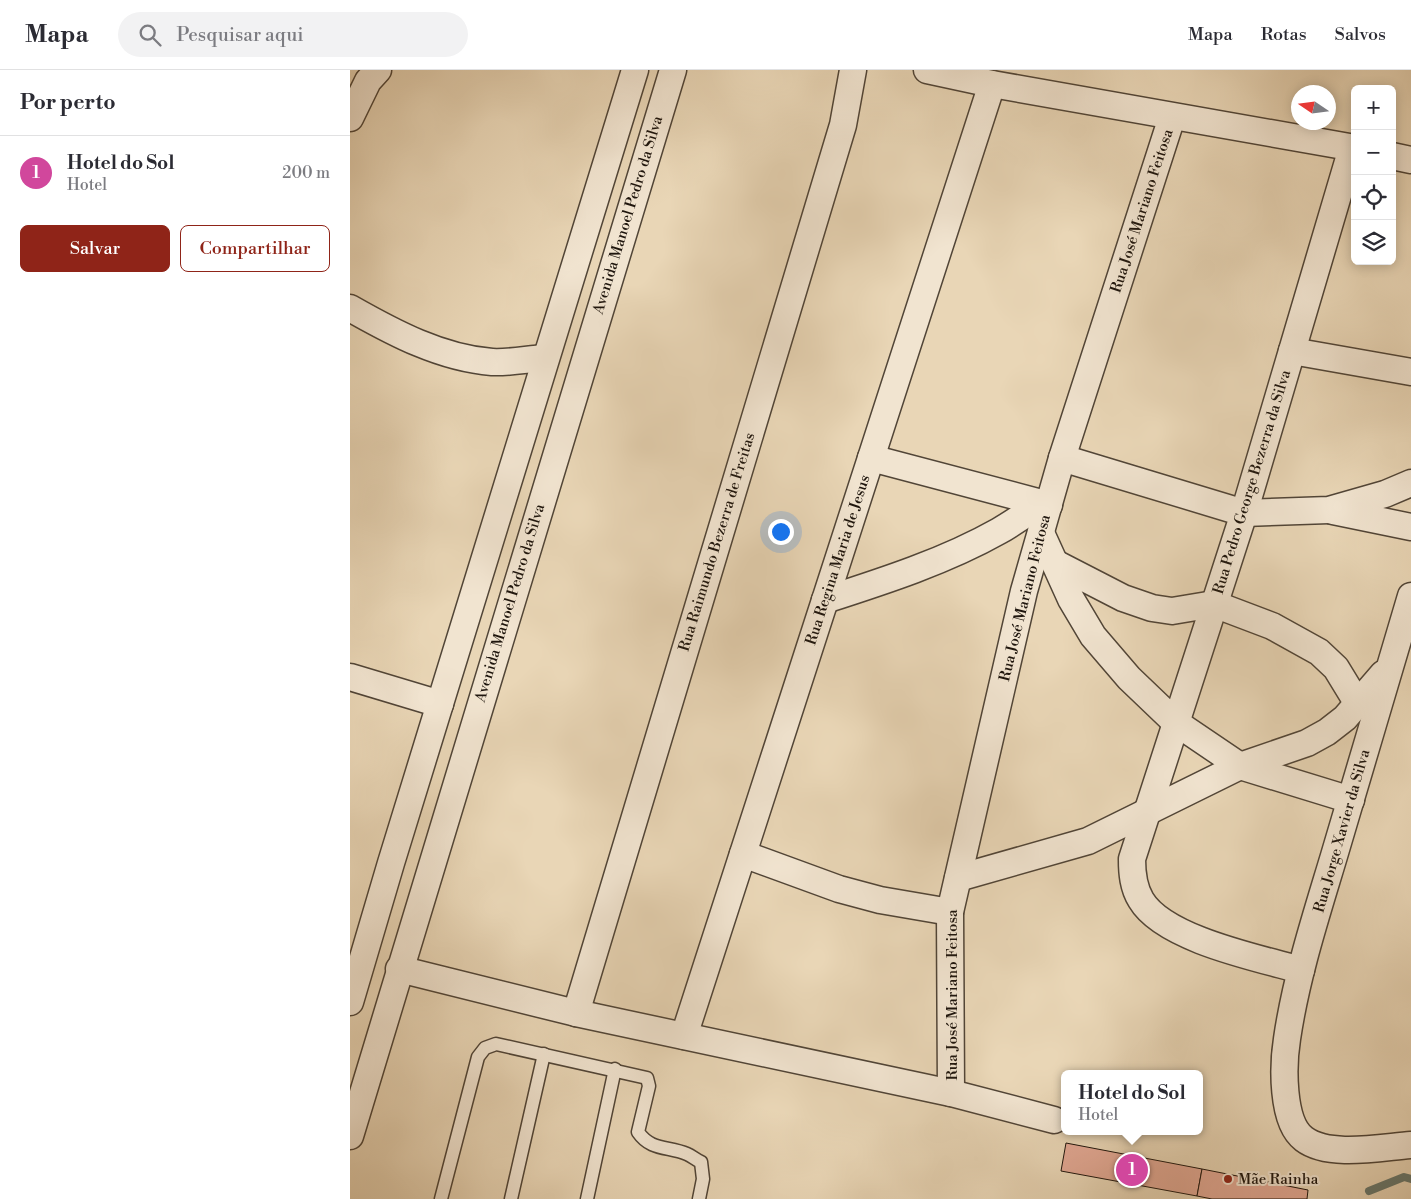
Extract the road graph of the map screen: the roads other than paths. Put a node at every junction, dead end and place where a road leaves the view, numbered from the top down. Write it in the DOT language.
graph roads {
  1 [pos="378,70"];
  2 [pos="635,70"];
  3 [pos="673,70"];
  4 [pos="853,70"];
  5 [pos="927,70"];
  6 [pos="1048,81"];
  7 [pos="992,84"];
  8 [pos="1172,117"];
  9 [pos="350,118"];
  10 [pos="1351,148"];
  11 [pos="1351,155"];
  12 [pos="1396,157"];
  13 [pos="1411,160"];
  14 [pos="350,308"];
  15 [pos="1292,351"];
  16 [pos="546,358"];
  17 [pos="1411,372"];
  18 [pos="871,458"];
  19 [pos="1062,458"];
  20 [pos="1411,484"];
  21 [pos="505,489"];
  22 [pos="543,492"];
  23 [pos="1045,504"];
  24 [pos="1329,510"];
  25 [pos="1244,513"];
  26 [pos="1411,527"];
  27 [pos="1041,533"];
  28 [pos="1055,563"];
  29 [pos="1411,596"];
  30 [pos="826,600"];
  31 [pos="1214,604"];
  32 [pos="1390,666"];
  33 [pos="350,677"];
  34 [pos="440,704"];
  35 [pos="1358,704"];
  36 [pos="1175,722"];
  37 [pos="1240,766"];
  38 [pos="1350,800"];
  39 [pos="1145,814"];
  40 [pos="743,854"];
  41 [pos="391,862"];
  42 [pos="430,869"];
  43 [pos="958,878"];
  44 [pos="950,912"];
  45 [pos="399,969"];
  46 [pos="1301,970"];
  47 [pos="350,1002"];
  48 [pos="576,1012"];
  49 [pos="684,1036"];
  50 [pos="544,1054"];
  51 [pos="615,1069"];
  52 [pos="951,1093"];
  53 [pos="1054,1120"];
  54 [pos="350,1136"];
  55 [pos="1411,1145"];
  56 [pos="441,1199"];
  57 [pos="511,1199"];
  58 [pos="587,1199"];
  59 [pos="699,1199"];
  1 -- 9 [label="street"];
  2 -- 16 [label="street"];
  3 -- 22 [label="street, Avenida Manoel Pedro da Silva"];
  4 -- 48 [label="street, Rua Raimundo Bezerra de Freitas"];
  5 -- 7 [label="street"];
  6 -- 7 [label="street"];
  6 -- 8 [label="street"];
  7 -- 18 [label="street, Rua Regina Maria de Jesus"];
  8 -- 10 [label="street"];
  8 -- 19 [label="street, Rua José Mariano Feitosa"];
  11 -- 15 [label="street, Rua Pedro George Bezerra da Silva"];
  12 -- 13 [label="street"];
  14 -- 16 [label="street"];
  15 -- 17 [label="street"];
  15 -- 25 [label="street, Rua Pedro George Bezerra da Silva"];
  16 -- 21 [label="street"];
  18 -- 23 [label="street"];
  18 -- 30 [label="street, Rua Regina Maria de Jesus"];
  19 -- 23 [label="street, Rua José Mariano Feitosa"];
  19 -- 25 [label="street"];
  20 -- 24 [label="street"];
  21 -- 22 [label="street"];
  21 -- 34 [label="street"];
  22 -- 42 [label="street, Avenida Manoel Pedro da Silva"];
  23 -- 27 [label="street, Rua José Mariano Feitosa"];
  23 -- 30 [label="street"];
  24 -- 25 [label="street"];
  24 -- 26 [label="street"];
  25 -- 31 [label="street, Rua Pedro George Bezerra da Silva"];
  27 -- 28 [label="street"];
  27 -- 43 [label="street, Rua José Mariano Feitosa"];
  28 -- 31 [label="street"];
  28 -- 36 [label="street"];
  29 -- 32 [label="street, Rua Jorge Xavier da Silva"];
  30 -- 40 [label="street, Rua Regina Maria de Jesus"];
  31 -- 35 [label="street"];
  31 -- 36 [label="street, Rua Pedro George Bezerra da Silva"];
  32 -- 35 [label="street"];
  32 -- 38 [label="street, Rua Jorge Xavier da Silva"];
  33 -- 34 [label="street"];
  34 -- 41 [label="street"];
  35 -- 37 [label="street"];
  36 -- 37 [label="street"];
  36 -- 39 [label="street, Rua Pedro George Bezerra da Silva"];
  37 -- 38 [label="street"];
  37 -- 39 [label="street"];
  38 -- 46 [label="street, Rua Jorge Xavier da Silva"];
  39 -- 43 [label="street"];
  39 -- 46 [label="street, Rua Pedro George Bezerra da Silva"];
  40 -- 44 [label="street"];
  40 -- 49 [label="street, Rua Regina Maria de Jesus"];
  41 -- 42 [label="street"];
  41 -- 47 [label="street"];
  42 -- 45 [label="street, Avenida Manoel Pedro da Silva"];
  43 -- 44 [label="street, Rua José Mariano Feitosa"];
  44 -- 52 [label="street, Rua José Mariano Feitosa"];
  45 -- 48 [label="street"];
  45 -- 54 [label="street, Avenida Manoel Pedro da Silva"];
  46 -- 55 [label="street, Rua Jorge Xavier da Silva"];
  48 -- 49 [label="street"];
  49 -- 52 [label="street"];
  50 -- 51 [label="lane"];
  50 -- 56 [label="lane"];
  50 -- 57 [label="lane"];
  51 -- 58 [label="lane"];
  51 -- 59 [label="lane"];
  52 -- 53 [label="street"];
}
